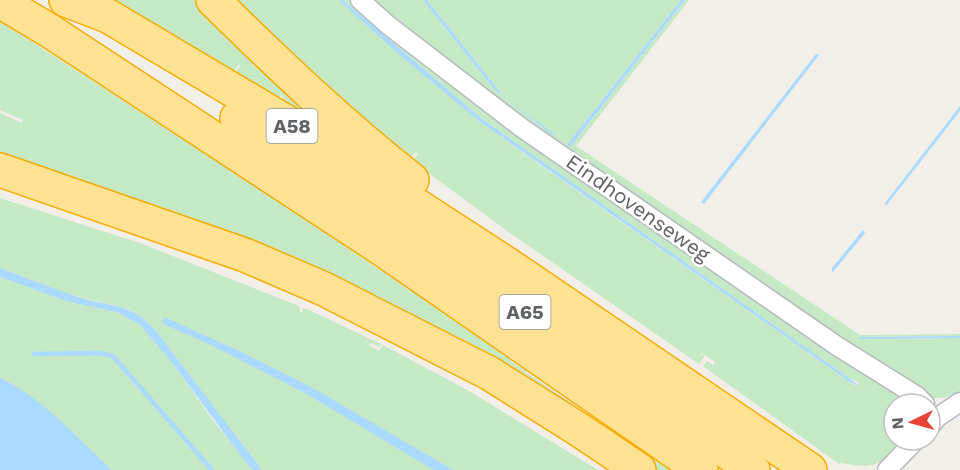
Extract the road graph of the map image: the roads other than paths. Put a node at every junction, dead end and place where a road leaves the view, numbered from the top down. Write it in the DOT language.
graph roads {
  1 [pos="53,0"];
  2 [pos="66,0"];
  3 [pos="213,0"];
  4 [pos="360,0"];
  5 [pos="0,1"];
  6 [pos="0,170"];
  7 [pos="0,183"];
  8 [pos="50,188"];
  9 [pos="510,266"];
  10 [pos="911,392"];
  11 [pos="960,402"];
  12 [pos="942,412"];
  13 [pos="904,452"];
  14 [pos="639,470"];
  15 [pos="701,470"];
  16 [pos="753,470"];
  17 [pos="810,470"];
  18 [pos="887,470"];
  1 -- 16 [label="highway, A65"];
  2 -- 9 [label="highway, A58"];
  3 -- 9 [label="highway, A58"];
  4 -- 10 [label="street, Eindhovenseweg"];
  5 -- 15 [label="highway, A65"];
  6 -- 8 [label="highway"];
  7 -- 8 [label="highway"];
  8 -- 14 [label="highway"];
  9 -- 17 [label="highway, A58"];
  11 -- 12 [label="street"];
  13 -- 18 [label="street"];
}
